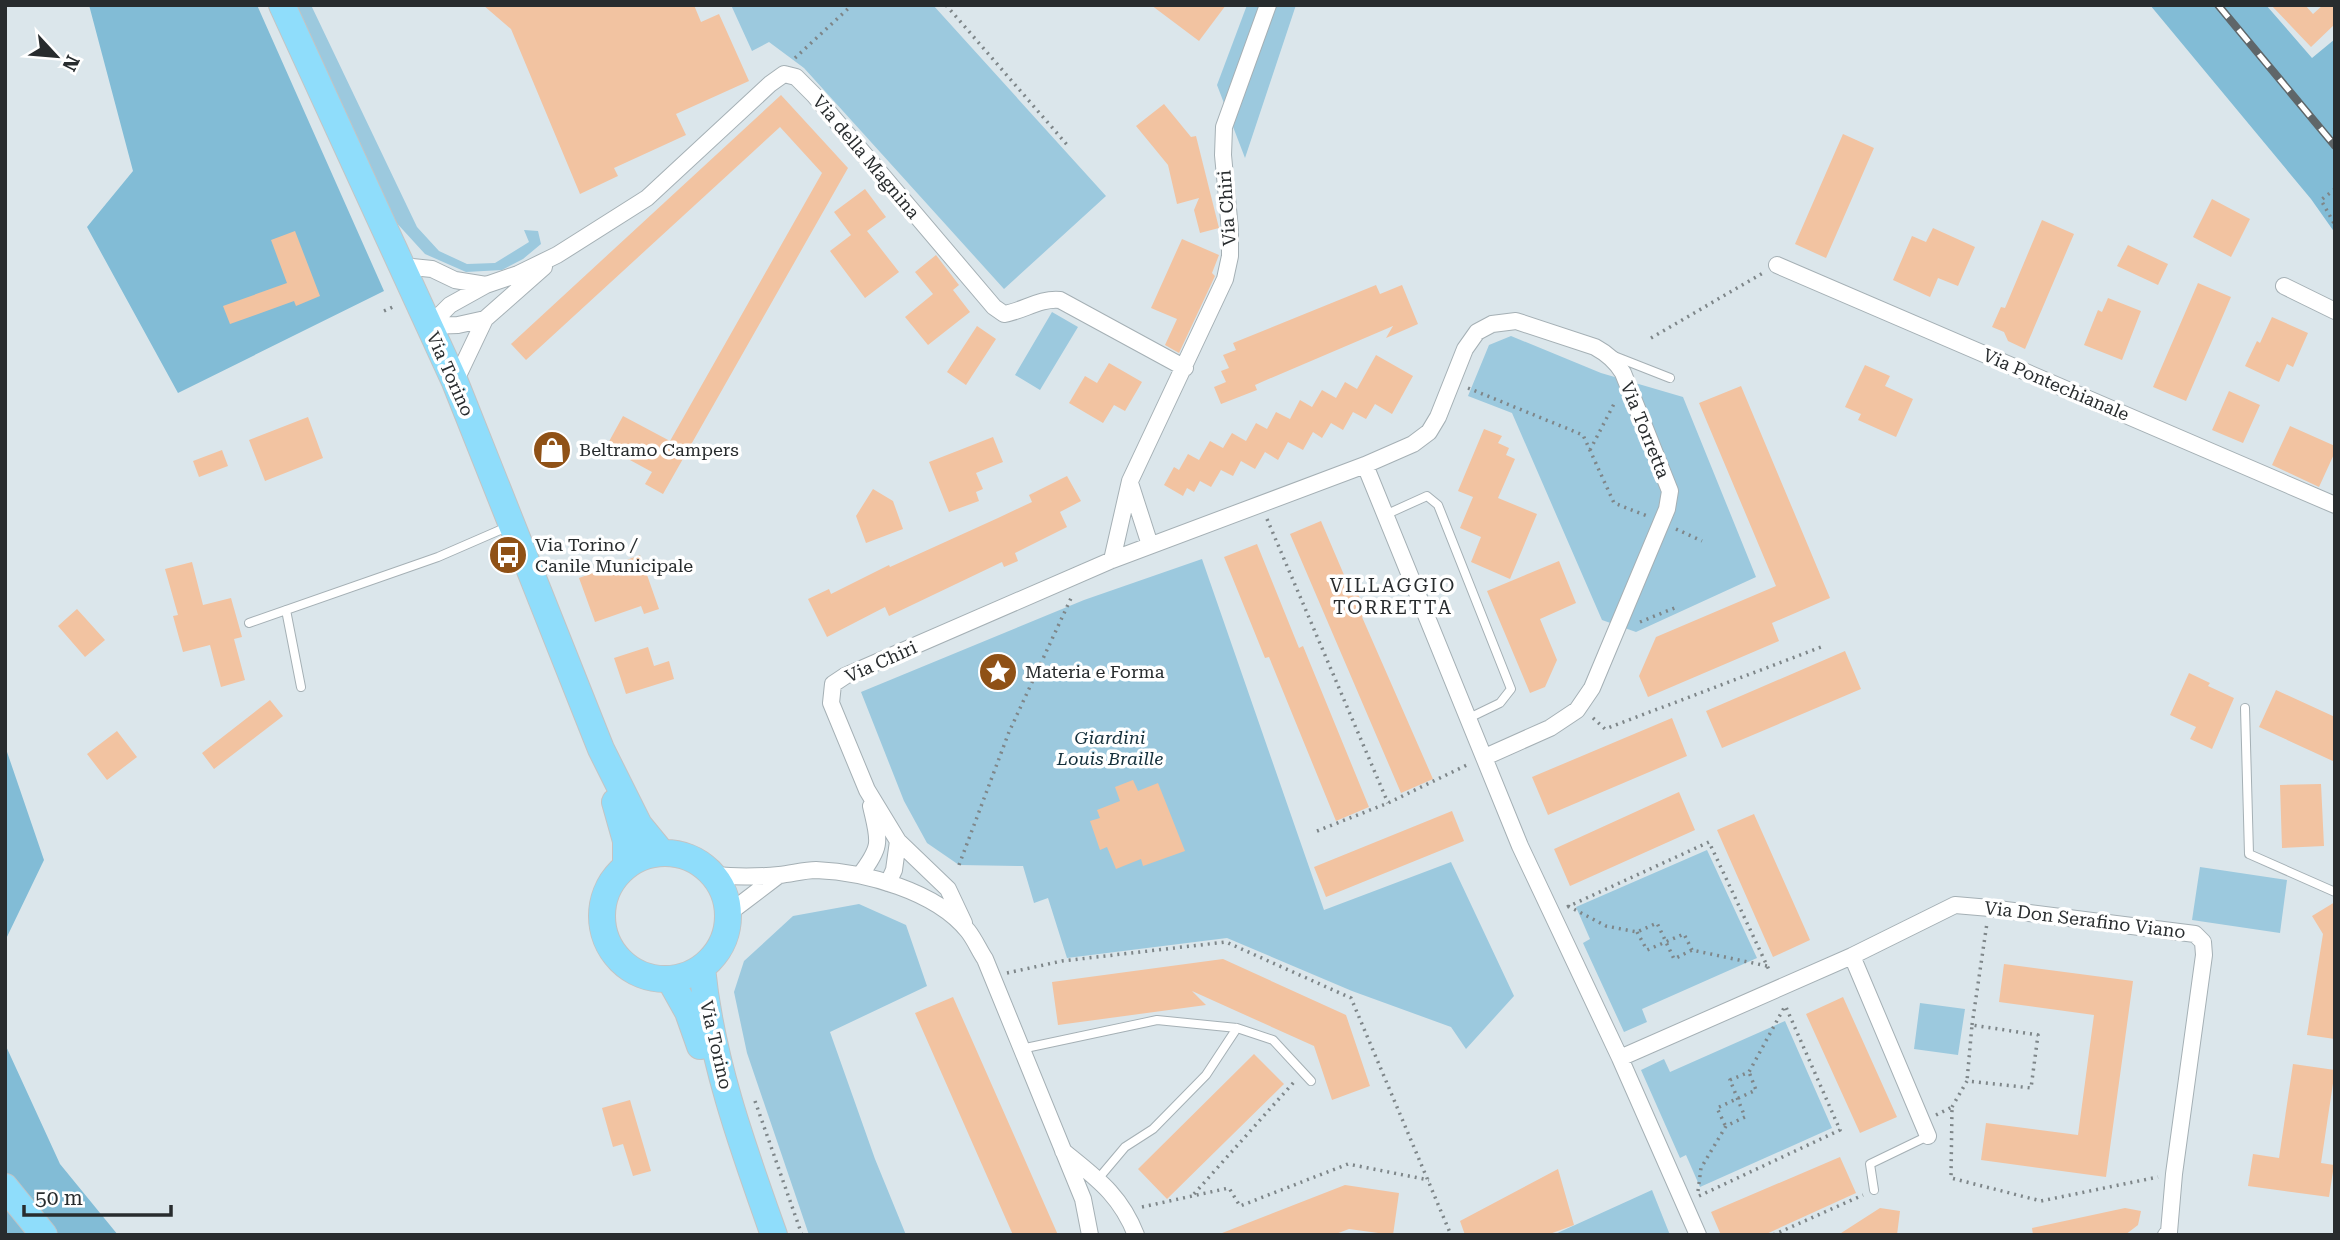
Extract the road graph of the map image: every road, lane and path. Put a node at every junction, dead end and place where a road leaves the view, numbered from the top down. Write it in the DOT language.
graph roads {
  1 [pos="282,5"];
  2 [pos="852,5"];
  3 [pos="946,5"];
  4 [pos="1268,5"];
  5 [pos="784,75"];
  6 [pos="1069,147"];
  7 [pos="2333,190"];
  8 [pos="2335,225"];
  9 [pos="557,255"];
  10 [pos="1777,265"];
  11 [pos="402,266"];
  12 [pos="486,285"];
  13 [pos="2284,286"];
  14 [pos="2335,311"];
  15 [pos="485,319"];
  16 [pos="429,326"];
  17 [pos="1651,338"];
  18 [pos="1607,353"];
  19 [pos="1185,368"];
  20 [pos="1670,378"];
  21 [pos="1453,381"];
  22 [pos="1626,381"];
  23 [pos="455,382"];
  24 [pos="1590,450"];
  25 [pos="1365,465"];
  26 [pos="1130,481"];
  27 [pos="1261,504"];
  28 [pos="2335,505"];
  29 [pos="1385,515"];
  30 [pos="1661,522"];
  31 [pos="513,524"];
  32 [pos="1702,541"];
  33 [pos="1150,545"];
  34 [pos="1112,561"];
  35 [pos="1082,575"];
  36 [pos="1676,607"];
  37 [pos="286,610"];
  38 [pos="1621,617"];
  39 [pos="249,623"];
  40 [pos="1824,646"];
  41 [pos="301,687"];
  42 [pos="1580,706"];
  43 [pos="2245,708"];
  44 [pos="1468,718"];
  45 [pos="601,749"];
  46 [pos="1485,757"];
  47 [pos="867,790"];
  48 [pos="1388,803"];
  49 [pos="1317,831"];
  50 [pos="898,841"];
  51 [pos="662,853"];
  52 [pos="959,865"];
  53 [pos="619,870"];
  54 [pos="779,875"];
  55 [pos="860,875"];
  56 [pos="714,876"];
  57 [pos="888,883"];
  58 [pos="2335,892"];
  59 [pos="1568,906"];
  60 [pos="1990,908"];
  61 [pos="729,913"];
  62 [pos="968,931"];
  63 [pos="1637,932"];
  64 [pos="1665,942"];
  65 [pos="1692,950"];
  66 [pos="1852,956"];
  67 [pos="1767,966"];
  68 [pos="702,968"];
  69 [pos="662,983"];
  70 [pos="1785,1005"];
  71 [pos="1972,1025"];
  72 [pos="1237,1028"];
  73 [pos="1021,1049"];
  74 [pos="1620,1058"];
  75 [pos="1302,1072"];
  76 [pos="1749,1072"];
  77 [pos="1311,1081"];
  78 [pos="1967,1081"];
  79 [pos="751,1091"];
  80 [pos="1737,1098"];
  81 [pos="1952,1107"];
  82 [pos="734,1121"];
  83 [pos="1726,1126"];
  84 [pos="1925,1128"];
  85 [pos="1061,1149"];
  86 [pos="2174,1174"];
  87 [pos="1098,1179"];
  88 [pos="1429,1180"];
  89 [pos="5,1187"];
  90 [pos="1874,1190"];
  91 [pos="1193,1196"];
  92 [pos="1698,1196"];
  93 [pos="1127,1211"];
  94 [pos="2167,1233"];
  95 [pos="44,1235"];
  96 [pos="774,1235"];
  97 [pos="802,1235"];
  98 [pos="1090,1235"];
  99 [pos="1136,1235"];
  100 [pos="1698,1235"];
  101 [pos="1773,1235"];
  1 -- 11 [label="main road, Via Torino"];
  2 -- 5 [label="path"];
  3 -- 6 [label="path"];
  4 -- 19 [label="street, Via Chiri"];
  5 -- 9 [label="street"];
  5 -- 19 [label="street, Via della Magnina"];
  7 -- 8 [label="path"];
  9 -- 12 [label="street"];
  9 -- 15 [label="street"];
  10 -- 17 [label="path"];
  10 -- 28 [label="street, Via Pontechianale"];
  11 -- 12 [label="street"];
  11 -- 16 [label="main road, Via Torino"];
  12 -- 16 [label="street"];
  13 -- 14 [label="street"];
  15 -- 16 [label="street"];
  15 -- 23 [label="street"];
  16 -- 23 [label="main road, Via Torino"];
  18 -- 20 [label="lane"];
  18 -- 21 [label="street"];
  18 -- 22 [label="street, Via Torretta"];
  19 -- 26 [label="street, Via Chiri"];
  21 -- 24 [label="path"];
  21 -- 25 [label="street"];
  22 -- 24 [label="path"];
  22 -- 30 [label="street, Via Torretta"];
  23 -- 31 [label="main road, Via Torino"];
  24 -- 30 [label="path"];
  25 -- 27 [label="street"];
  25 -- 29 [label="street"];
  26 -- 33 [label="street"];
  26 -- 34 [label="street, Via Chiri"];
  27 -- 33 [label="street"];
  27 -- 48 [label="path"];
  29 -- 44 [label="street"];
  29 -- 44 [label="lane"];
  30 -- 32 [label="path"];
  30 -- 38 [label="street, Via Torretta"];
  31 -- 37 [label="lane"];
  31 -- 45 [label="main road, Via Torino"];
  33 -- 34 [label="street"];
  34 -- 35 [label="street, Via Chiri"];
  35 -- 47 [label="street, Via Chiri"];
  35 -- 52 [label="path"];
  36 -- 38 [label="path"];
  37 -- 39 [label="lane"];
  37 -- 41 [label="lane"];
  38 -- 42 [label="street, Via Torretta"];
  40 -- 42 [label="path"];
  42 -- 46 [label="street, Via Torretta"];
  43 -- 58 [label="lane"];
  44 -- 46 [label="street"];
  45 -- 51 [label="main road, Via Torino"];
  45 -- 53 [label="main road, Via Torino"];
  46 -- 48 [label="path"];
  46 -- 74 [label="street"];
  47 -- 50 [label="street, Via Chiri"];
  47 -- 55 [label="street, Via Chiri"];
  48 -- 49 [label="path"];
  50 -- 57 [label="street"];
  50 -- 62 [label="street, Via Chiri"];
  51 -- 53 [label="main road"];
  51 -- 56 [label="main road"];
  53 -- 69 [label="main road"];
  53 -- 69 [label="path"];
  54 -- 55 [label="street, Via Chiri"];
  54 -- 56 [label="street, Via Chiri"];
  54 -- 61 [label="street, Via Chiri"];
  55 -- 57 [label="street, Via Chiri"];
  56 -- 61 [label="main road"];
  57 -- 62 [label="street, Via Chiri"];
  59 -- 63 [label="path"];
  60 -- 66 [label="street, Via Don Serafino Viano"];
  60 -- 71 [label="path"];
  60 -- 86 [label="street, Via Don Serafino Viano"];
  61 -- 68 [label="main road"];
  62 -- 73 [label="street, Via Chiri"];
  63 -- 64 [label="path"];
  63 -- 64 [label="path"];
  64 -- 65 [label="path"];
  64 -- 65 [label="path"];
  65 -- 67 [label="path"];
  66 -- 74 [label="street, Via Don Serafino Viano"];
  66 -- 84 [label="street"];
  68 -- 69 [label="main road"];
  68 -- 82 [label="main road, Via Torino"];
  69 -- 82 [label="main road, Via Torino"];
  70 -- 76 [label="path"];
  71 -- 78 [label="path"];
  71 -- 78 [label="path"];
  72 -- 73 [label="lane"];
  72 -- 75 [label="lane"];
  72 -- 87 [label="lane"];
  73 -- 85 [label="street, Via Chiri"];
  74 -- 100 [label="street"];
  75 -- 77 [label="lane"];
  75 -- 91 [label="path"];
  76 -- 80 [label="path"];
  76 -- 80 [label="path"];
  78 -- 81 [label="path"];
  79 -- 97 [label="path"];
  80 -- 83 [label="path"];
  80 -- 83 [label="path"];
  81 -- 84 [label="path"];
  81 -- 86 [label="path"];
  82 -- 96 [label="main road, Via Torino"];
  83 -- 92 [label="path"];
  84 -- 90 [label="lane"];
  85 -- 87 [label="street, Via Chiri"];
  85 -- 98 [label="street, Via Chiri"];
  86 -- 94 [label="street, Via Don Serafino Viano"];
  87 -- 93 [label="street, Via Chiri"];
  88 -- 91 [label="path"];
  89 -- 95 [label="main road"];
  90 -- 101 [label="path"];
  91 -- 93 [label="path"];
  93 -- 99 [label="street, Via Chiri"];
}
